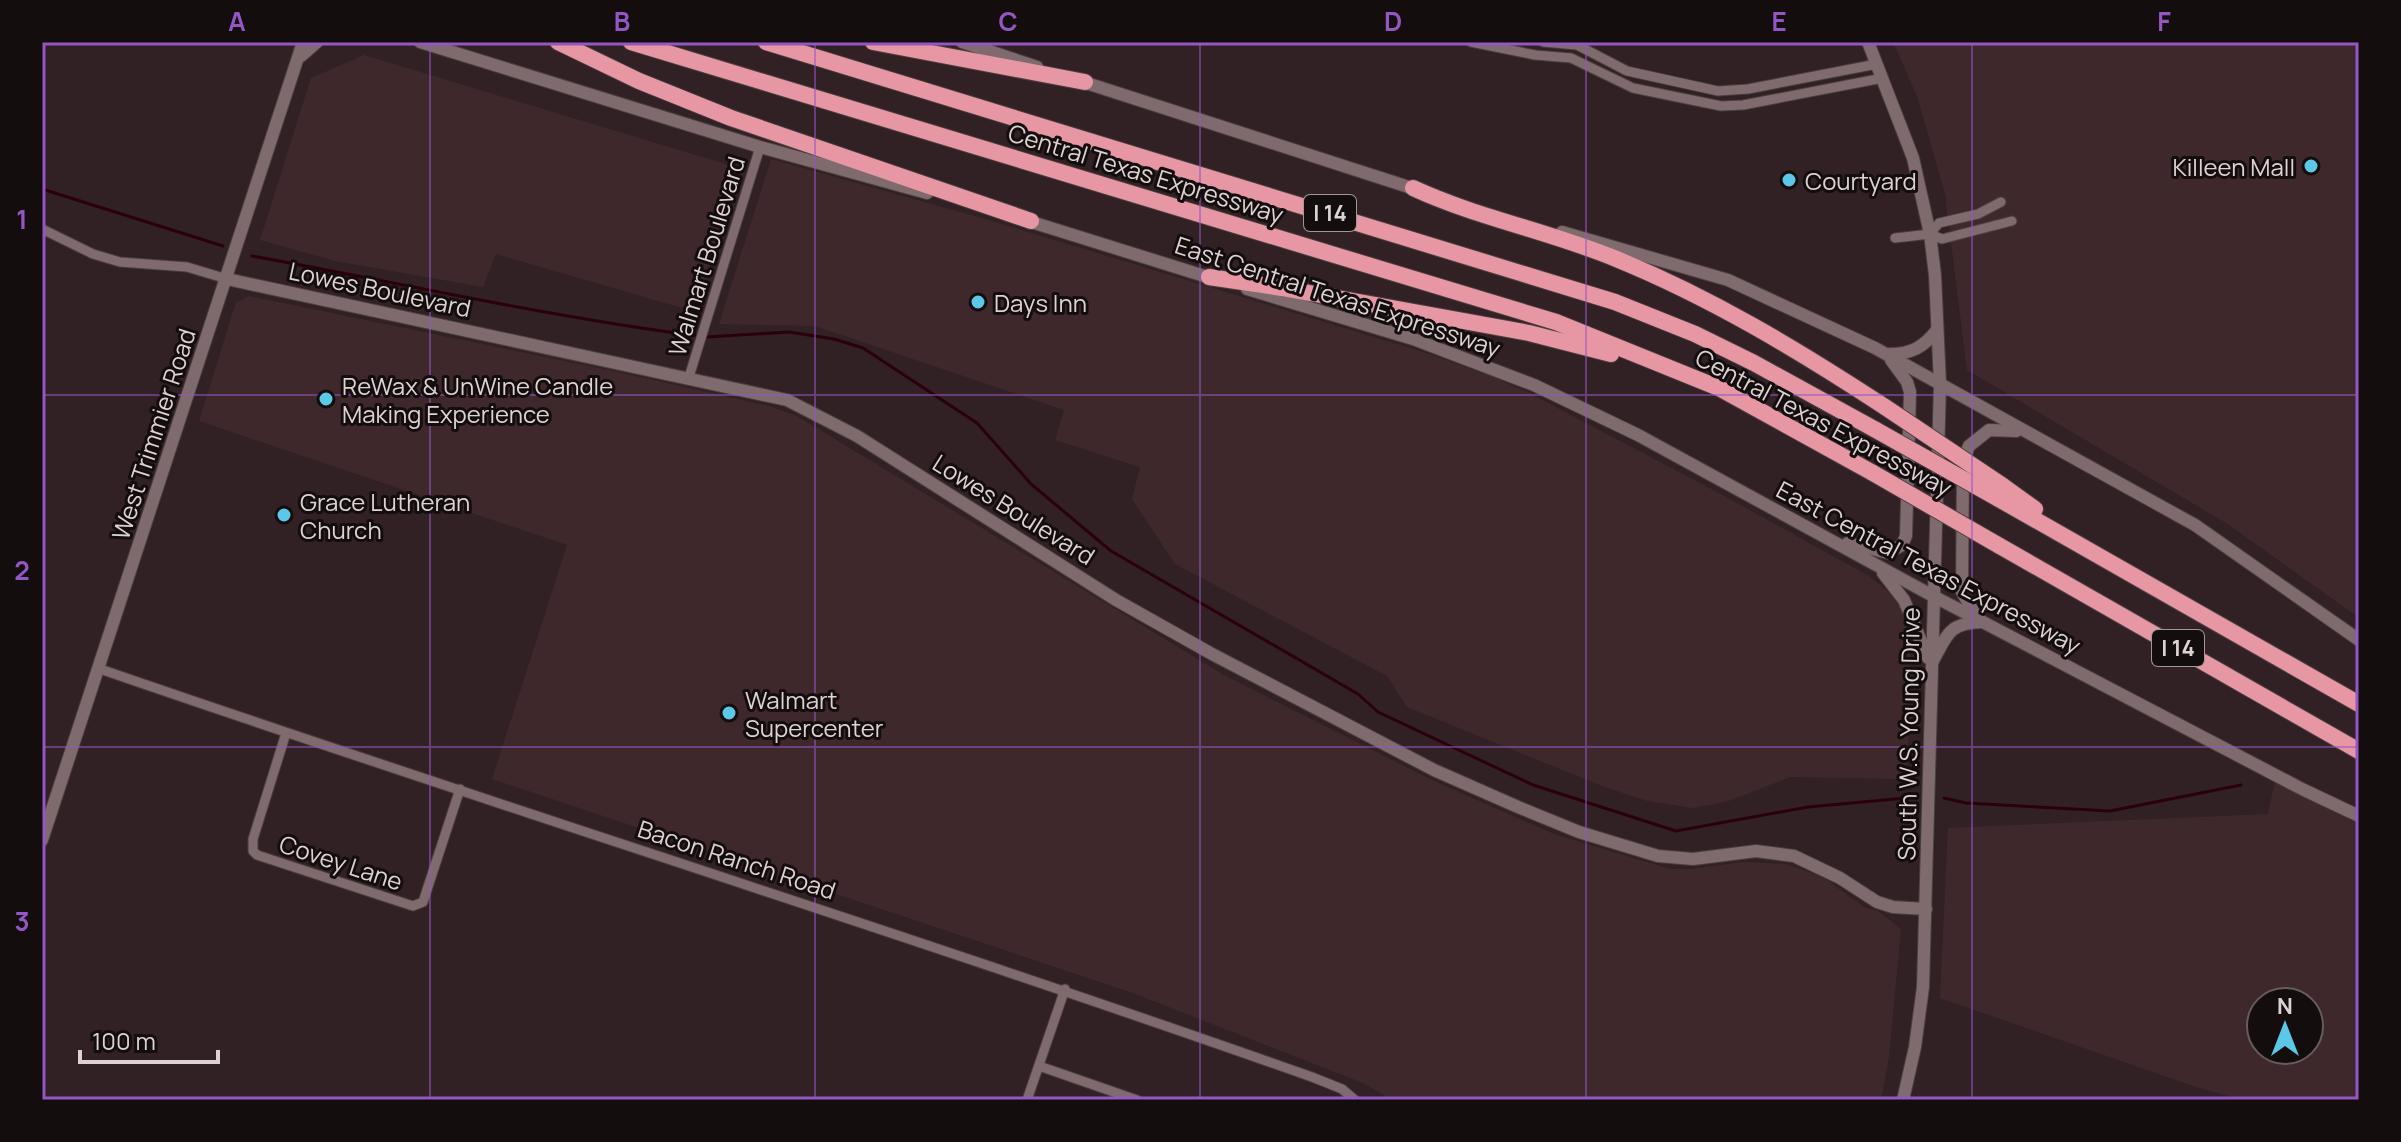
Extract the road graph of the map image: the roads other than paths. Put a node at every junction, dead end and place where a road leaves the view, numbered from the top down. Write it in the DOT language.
graph roads {
  1 [pos="291,42"];
  2 [pos="303,42"];
  3 [pos="317,42"];
  4 [pos="420,42"];
  5 [pos="558,42"];
  6 [pos="631,42"];
  7 [pos="766,42"];
  8 [pos="873,42"];
  9 [pos="963,42"];
  10 [pos="1471,42"];
  11 [pos="1543,42"];
  12 [pos="1868,42"];
  13 [pos="1486,44"];
  14 [pos="1542,56"];
  15 [pos="298,58"];
  16 [pos="1877,64"];
  17 [pos="1822,75"];
  18 [pos="1649,77"];
  19 [pos="1883,78"];
  20 [pos="1085,82"];
  21 [pos="1700,89"];
  22 [pos="1825,89"];
  23 [pos="1649,92"];
  24 [pos="1698,102"];
  25 [pos="760,147"];
  26 [pos="1413,188"];
  27 [pos="2001,202"];
  28 [pos="1031,221"];
  29 [pos="2012,221"];
  30 [pos="42,229"];
  31 [pos="1930,234"];
  32 [pos="1895,238"];
  33 [pos="1209,277"];
  34 [pos="227,279"];
  35 [pos="1937,330"];
  36 [pos="1886,354"];
  37 [pos="689,377"];
  38 [pos="1940,384"];
  39 [pos="1719,388"];
  40 [pos="2023,432"];
  41 [pos="2000,492"];
  42 [pos="1822,535"];
  43 [pos="1872,563"];
  44 [pos="1933,596"];
  45 [pos="1982,621"];
  46 [pos="2359,640"];
  47 [pos="1931,665"];
  48 [pos="100,669"];
  49 [pos="2359,704"];
  50 [pos="286,733"];
  51 [pos="2359,751"];
  52 [pos="460,789"];
  53 [pos="2359,816"];
  54 [pos="42,840"];
  55 [pos="1926,909"];
  56 [pos="1065,989"];
  57 [pos="1039,1066"];
  58 [pos="1027,1100"];
  59 [pos="1137,1100"];
  60 [pos="1355,1100"];
  61 [pos="1903,1100"];
  1 -- 15 [label="main road"];
  2 -- 15 [label="main road, West Trimmier Road"];
  3 -- 15 [label="main road"];
  4 -- 25 [label="main road, East Central Texas Expressway"];
  5 -- 28 [label="highway"];
  6 -- 39 [label="highway, Central Texas Expressway / I 14"];
  7 -- 41 [label="highway, Central Texas Expressway / I 14, bridge"];
  8 -- 20 [label="highway"];
  9 -- 20 [label="main road"];
  10 -- 13 [label="street"];
  11 -- 14 [label="street"];
  11 -- 18 [label="street"];
  12 -- 16 [label="main road, South W.S. Young Drive"];
  13 -- 14 [label="street"];
  14 -- 23 [label="street"];
  15 -- 34 [label="main road, West Trimmier Road"];
  16 -- 17 [label="street"];
  16 -- 19 [label="main road, South W.S. Young Drive"];
  17 -- 21 [label="street"];
  17 -- 22 [label="street"];
  18 -- 21 [label="street"];
  18 -- 23 [label="street"];
  19 -- 22 [label="street"];
  19 -- 31 [label="main road, South W.S. Young Drive"];
  20 -- 26 [label="main road"];
  21 -- 24 [label="street"];
  22 -- 24 [label="street"];
  23 -- 24 [label="street"];
  25 -- 28 [label="main road, East Central Texas Expressway"];
  25 -- 37 [label="street, Walmart Boulevard"];
  26 -- 36 [label="main road"];
  26 -- 41 [label="highway, bridge"];
  27 -- 31 [label="street"];
  28 -- 33 [label="main road, East Central Texas Expressway"];
  29 -- 31 [label="street"];
  30 -- 34 [label="street, Lowes Boulevard"];
  31 -- 32 [label="street"];
  31 -- 35 [label="main road, South W.S. Young Drive"];
  33 -- 39 [label="highway"];
  33 -- 42 [label="main road, East Central Texas Expressway"];
  34 -- 37 [label="main road, Lowes Boulevard"];
  34 -- 48 [label="main road, West Trimmier Road"];
  35 -- 36 [label="main road"];
  35 -- 38 [label="main road, South W.S. Young Drive"];
  36 -- 38 [label="main road"];
  36 -- 42 [label="main road"];
  37 -- 55 [label="main road, Lowes Boulevard"];
  38 -- 40 [label="main road"];
  38 -- 44 [label="main road, South W.S. Young Drive"];
  39 -- 51 [label="highway, Central Texas Expressway / I 14, bridge"];
  40 -- 45 [label="main road"];
  40 -- 46 [label="main road"];
  41 -- 49 [label="highway, Central Texas Expressway / I 14"];
  42 -- 43 [label="main road, East Central Texas Expressway"];
  43 -- 44 [label="main road, East Central Texas Expressway"];
  43 -- 47 [label="main road"];
  44 -- 45 [label="main road, East Central Texas Expressway"];
  44 -- 47 [label="main road, South W.S. Young Drive"];
  45 -- 47 [label="main road"];
  45 -- 53 [label="main road, East Central Texas Expressway"];
  47 -- 55 [label="main road, South W.S. Young Drive"];
  48 -- 50 [label="street, Bacon Ranch Road"];
  48 -- 54 [label="main road, West Trimmier Road"];
  50 -- 52 [label="street, Bacon Ranch Road"];
  50 -- 52 [label="street, Covey Lane"];
  52 -- 56 [label="street, Bacon Ranch Road"];
  55 -- 61 [label="main road, South W.S. Young Drive"];
  56 -- 57 [label="street"];
  56 -- 60 [label="street, Bacon Ranch Road"];
  57 -- 58 [label="street"];
  57 -- 59 [label="street"];
}
